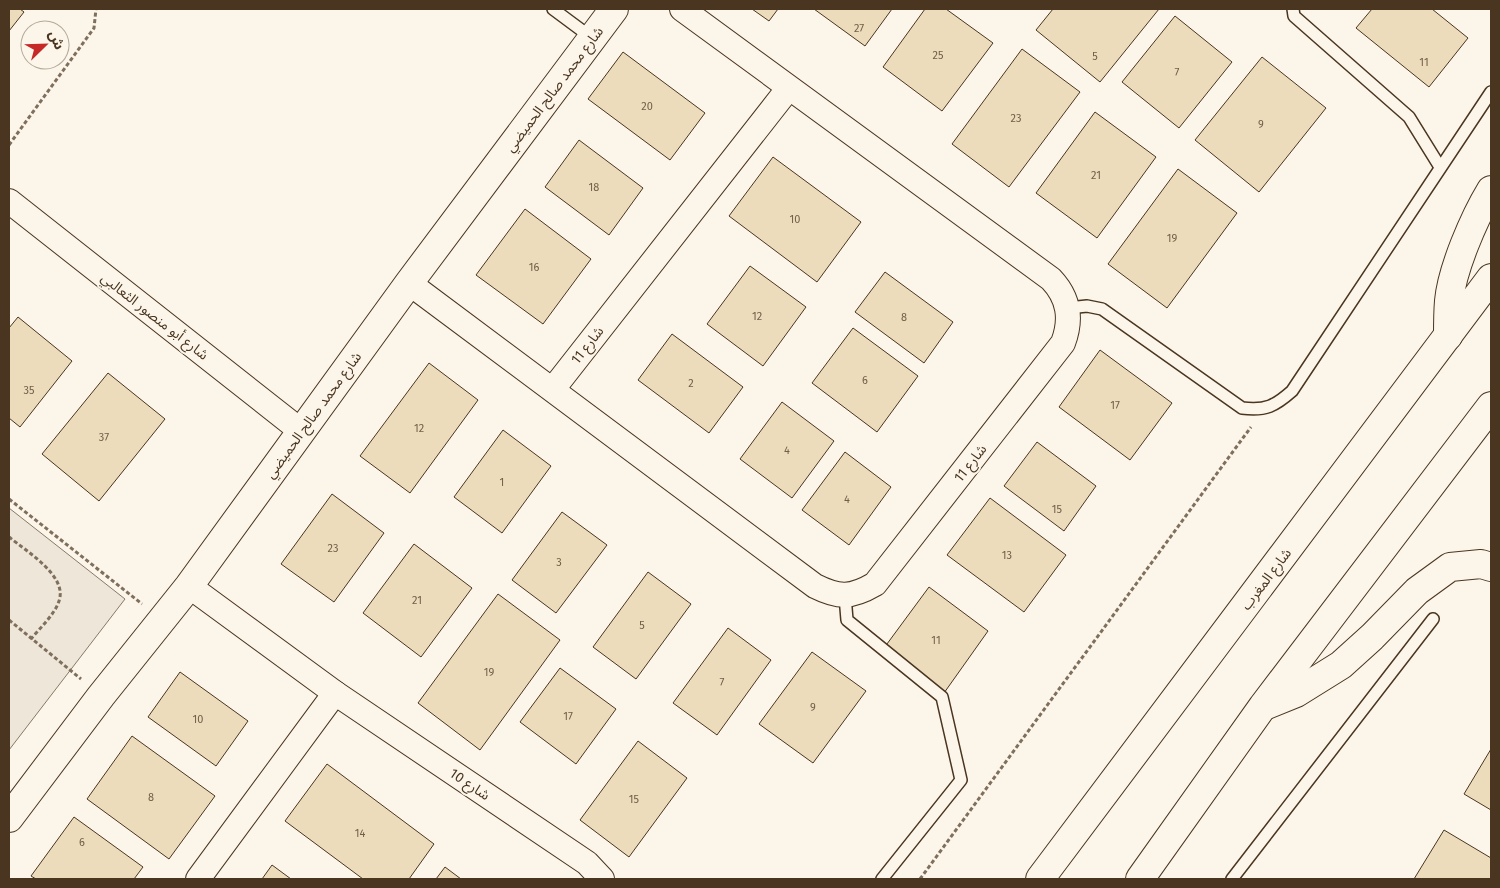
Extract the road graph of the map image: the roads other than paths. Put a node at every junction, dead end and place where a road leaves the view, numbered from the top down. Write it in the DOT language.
graph roads {
  1 [pos="553,9"];
  2 [pos="614,9"];
  3 [pos="682,9"];
  4 [pos="1292,9"];
  5 [pos="592,38"];
  6 [pos="788,89"];
  7 [pos="1491,92"];
  8 [pos="1440,167"];
  9 [pos="1491,190"];
  10 [pos="9,201"];
  11 [pos="1491,278"];
  12 [pos="409,283"];
  13 [pos="1068,308"];
  14 [pos="1448,336"];
  15 [pos="553,389"];
  16 [pos="1491,406"];
  17 [pos="301,431"];
  18 [pos="1491,567"];
  19 [pos="189,586"];
  20 [pos="845,596"];
  21 [pos="1433,619"];
  22 [pos="335,694"];
  23 [pos="1263,706"];
  24 [pos="9,818"];
  25 [pos="198,879"];
  26 [pos="602,879"];
  27 [pos="882,879"];
  28 [pos="1040,879"];
  29 [pos="1140,879"];
  30 [pos="1232,879"];
  1 -- 5 [label="lane"];
  2 -- 5 [label="main road, شارع محمد صالح الحميضي"];
  3 -- 6 [label="street"];
  4 -- 8 [label="lane"];
  5 -- 12 [label="main road, شارع محمد صالح الحميضي"];
  6 -- 13 [label="street"];
  6 -- 15 [label="street, شارع 11"];
  7 -- 8 [label="lane"];
  8 -- 13 [label="lane"];
  9 -- 14 [label="main road"];
  10 -- 17 [label="street, شارع أبو منصور الثعالبي"];
  11 -- 14 [label="main road, شارع المغرب"];
  12 -- 15 [label="street"];
  12 -- 17 [label="main road, شارع محمد صالح الحميضي"];
  13 -- 20 [label="street, شارع 11"];
  14 -- 28 [label="main road, شارع المغرب"];
  15 -- 20 [label="street"];
  16 -- 23 [label="main road"];
  17 -- 19 [label="main road, شارع محمد صالح الحميضي"];
  18 -- 23 [label="main road"];
  19 -- 22 [label="street, شارع 10"];
  19 -- 24 [label="main road, شارع محمد صالح الحميضي"];
  20 -- 27 [label="lane"];
  21 -- 30 [label="lane"];
  22 -- 25 [label="street"];
  22 -- 26 [label="street, شارع 10"];
  23 -- 29 [label="main road"];
}
